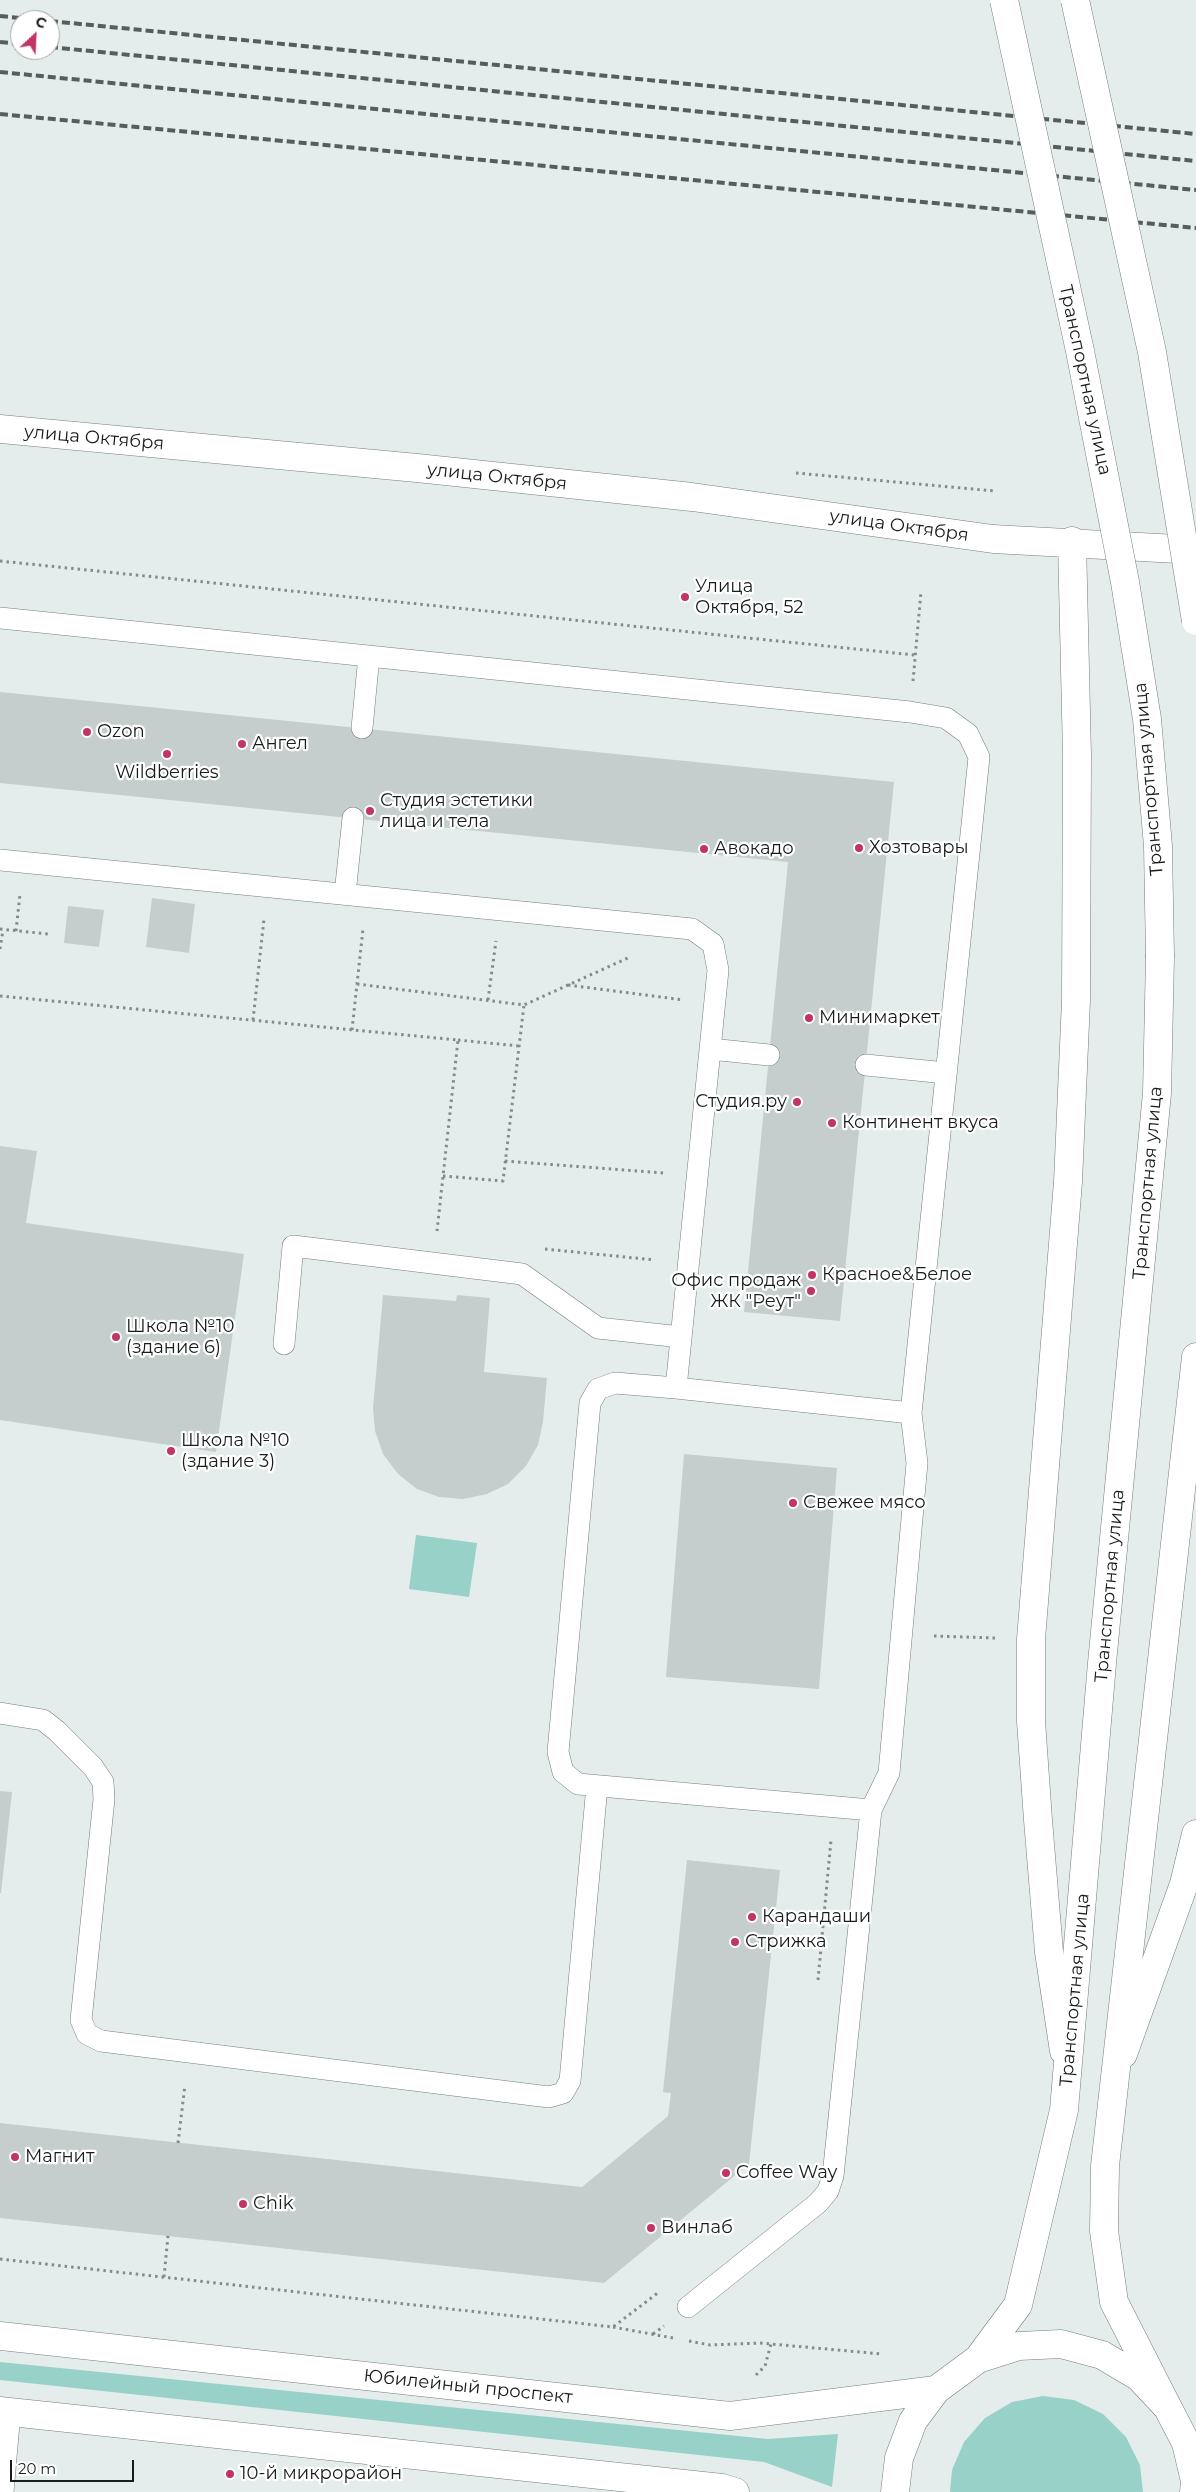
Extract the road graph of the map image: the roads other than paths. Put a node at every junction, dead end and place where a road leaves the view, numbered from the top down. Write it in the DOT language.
graph roads {
  1 [pos="1004,0"];
  2 [pos="1075,0"];
  3 [pos="0,429"];
  4 [pos="1072,542"];
  5 [pos="1196,550"];
  6 [pos="0,618"];
  7 [pos="1196,621"];
  8 [pos="369,656"];
  9 [pos="362,728"];
  10 [pos="353,818"];
  11 [pos="0,860"];
  12 [pos="345,894"];
  13 [pos="710,1049"];
  14 [pos="769,1055"];
  15 [pos="866,1065"];
  16 [pos="946,1073"];
  17 [pos="681,1337"];
  18 [pos="284,1344"];
  19 [pos="1196,1357"];
  20 [pos="676,1388"];
  21 [pos="912,1413"];
  22 [pos="0,1713"];
  23 [pos="596,1786"];
  24 [pos="871,1810"];
  25 [pos="1196,1834"];
  26 [pos="1068,2076"];
  27 [pos="1114,2079"];
  28 [pos="688,2307"];
  29 [pos="0,2336"];
  30 [pos="978,2359"];
  31 [pos="936,2390"];
  32 [pos="1168,2408"];
  33 [pos="5,2411"];
  34 [pos="3,2492"];
  35 [pos="735,2492"];
  36 [pos="895,2492"];
  37 [pos="1194,2492"];
  1 -- 26 [label="street, Транспортная улица, bridge"];
  2 -- 7 [label="street, bridge"];
  3 -- 4 [label="street, улица Октября"];
  4 -- 5 [label="street, улица Октября"];
  4 -- 26 [label="street"];
  6 -- 8 [label="lane"];
  8 -- 9 [label="lane"];
  8 -- 16 [label="lane"];
  10 -- 12 [label="lane"];
  11 -- 12 [label="lane"];
  12 -- 13 [label="lane"];
  13 -- 14 [label="lane"];
  13 -- 17 [label="lane"];
  15 -- 16 [label="lane"];
  16 -- 21 [label="lane"];
  17 -- 18 [label="lane"];
  17 -- 20 [label="lane"];
  19 -- 27 [label="street"];
  20 -- 21 [label="lane"];
  20 -- 23 [label="lane"];
  21 -- 24 [label="lane"];
  22 -- 23 [label="lane"];
  23 -- 24 [label="lane"];
  24 -- 28 [label="lane"];
  25 -- 27 [label="street"];
  26 -- 30 [label="street, Транспортная улица"];
  27 -- 32 [label="street"];
  29 -- 31 [label="street, Юбилейный проспект"];
  30 -- 31 [label="street"];
  30 -- 32 [label="street"];
  31 -- 36 [label="street"];
  32 -- 37 [label="street"];
  33 -- 34 [label="lane"];
  33 -- 35 [label="street"];
}
